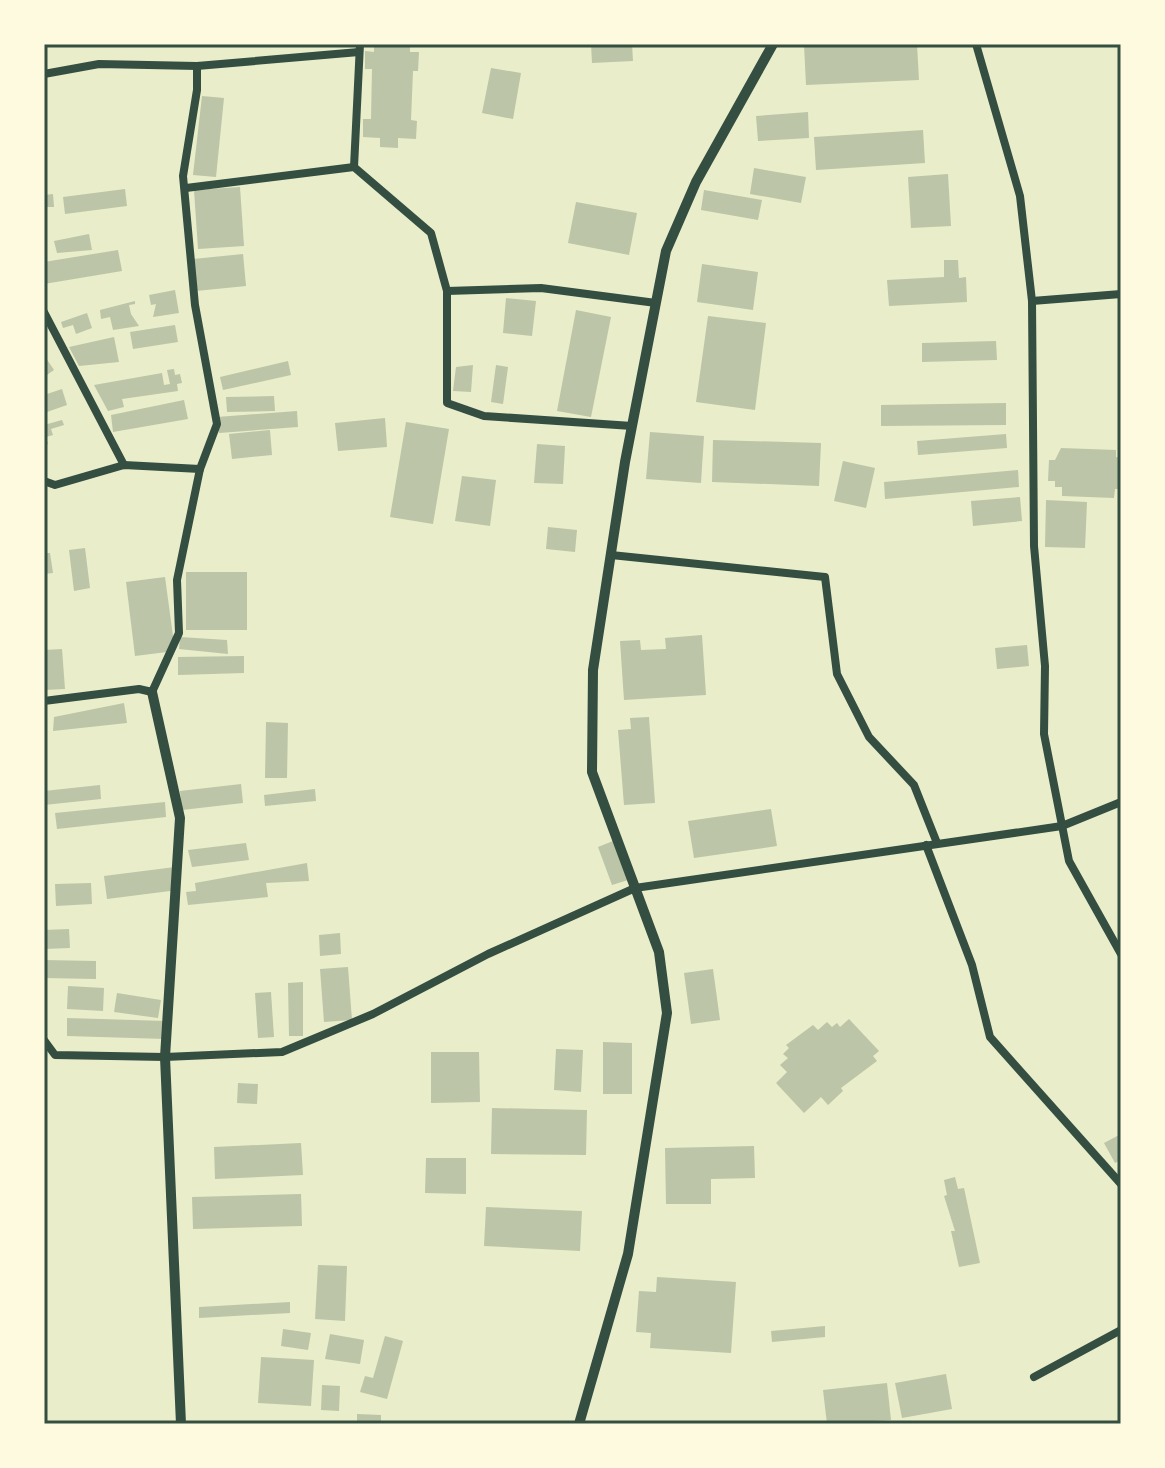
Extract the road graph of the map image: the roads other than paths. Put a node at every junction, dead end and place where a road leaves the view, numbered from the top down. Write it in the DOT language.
graph roads {
  1 [pos="773,44"];
  2 [pos="976,44"];
  3 [pos="360,48"];
  4 [pos="197,66"];
  5 [pos="44,74"];
  6 [pos="354,167"];
  7 [pos="186,188"];
  8 [pos="447,291"];
  9 [pos="1121,294"];
  10 [pos="1032,301"];
  11 [pos="656,303"];
  12 [pos="44,312"];
  13 [pos="632,426"];
  14 [pos="124,465"];
  15 [pos="200,469"];
  16 [pos="44,481"];
  17 [pos="611,555"];
  18 [pos="152,692"];
  19 [pos="44,701"];
  20 [pos="1121,802"];
  21 [pos="1062,826"];
  22 [pos="937,843"];
  23 [pos="926,845"];
  24 [pos="635,888"];
  25 [pos="1121,954"];
  26 [pos="44,1040"];
  27 [pos="165,1057"];
  28 [pos="1121,1184"];
  29 [pos="1121,1330"];
  30 [pos="1034,1377"];
  31 [pos="181,1424"];
  32 [pos="579,1424"];
  1 -- 11 [label="street"];
  2 -- 10 [label="street"];
  3 -- 4 [label="street"];
  3 -- 6 [label="street"];
  4 -- 5 [label="street"];
  4 -- 7 [label="street"];
  6 -- 7 [label="street"];
  6 -- 8 [label="street"];
  7 -- 15 [label="street"];
  8 -- 11 [label="street"];
  8 -- 13 [label="street"];
  9 -- 10 [label="street"];
  10 -- 21 [label="street"];
  11 -- 13 [label="street"];
  12 -- 14 [label="street"];
  13 -- 17 [label="street"];
  14 -- 15 [label="street"];
  14 -- 16 [label="street"];
  15 -- 18 [label="street"];
  17 -- 22 [label="street"];
  17 -- 24 [label="street"];
  18 -- 19 [label="street"];
  18 -- 27 [label="street"];
  20 -- 21 [label="street"];
  21 -- 22 [label="street"];
  21 -- 25 [label="street"];
  22 -- 23 [label="street"];
  23 -- 24 [label="street"];
  23 -- 28 [label="street"];
  24 -- 27 [label="street"];
  24 -- 32 [label="street"];
  26 -- 27 [label="street"];
  27 -- 31 [label="street"];
  29 -- 30 [label="street"];
}
